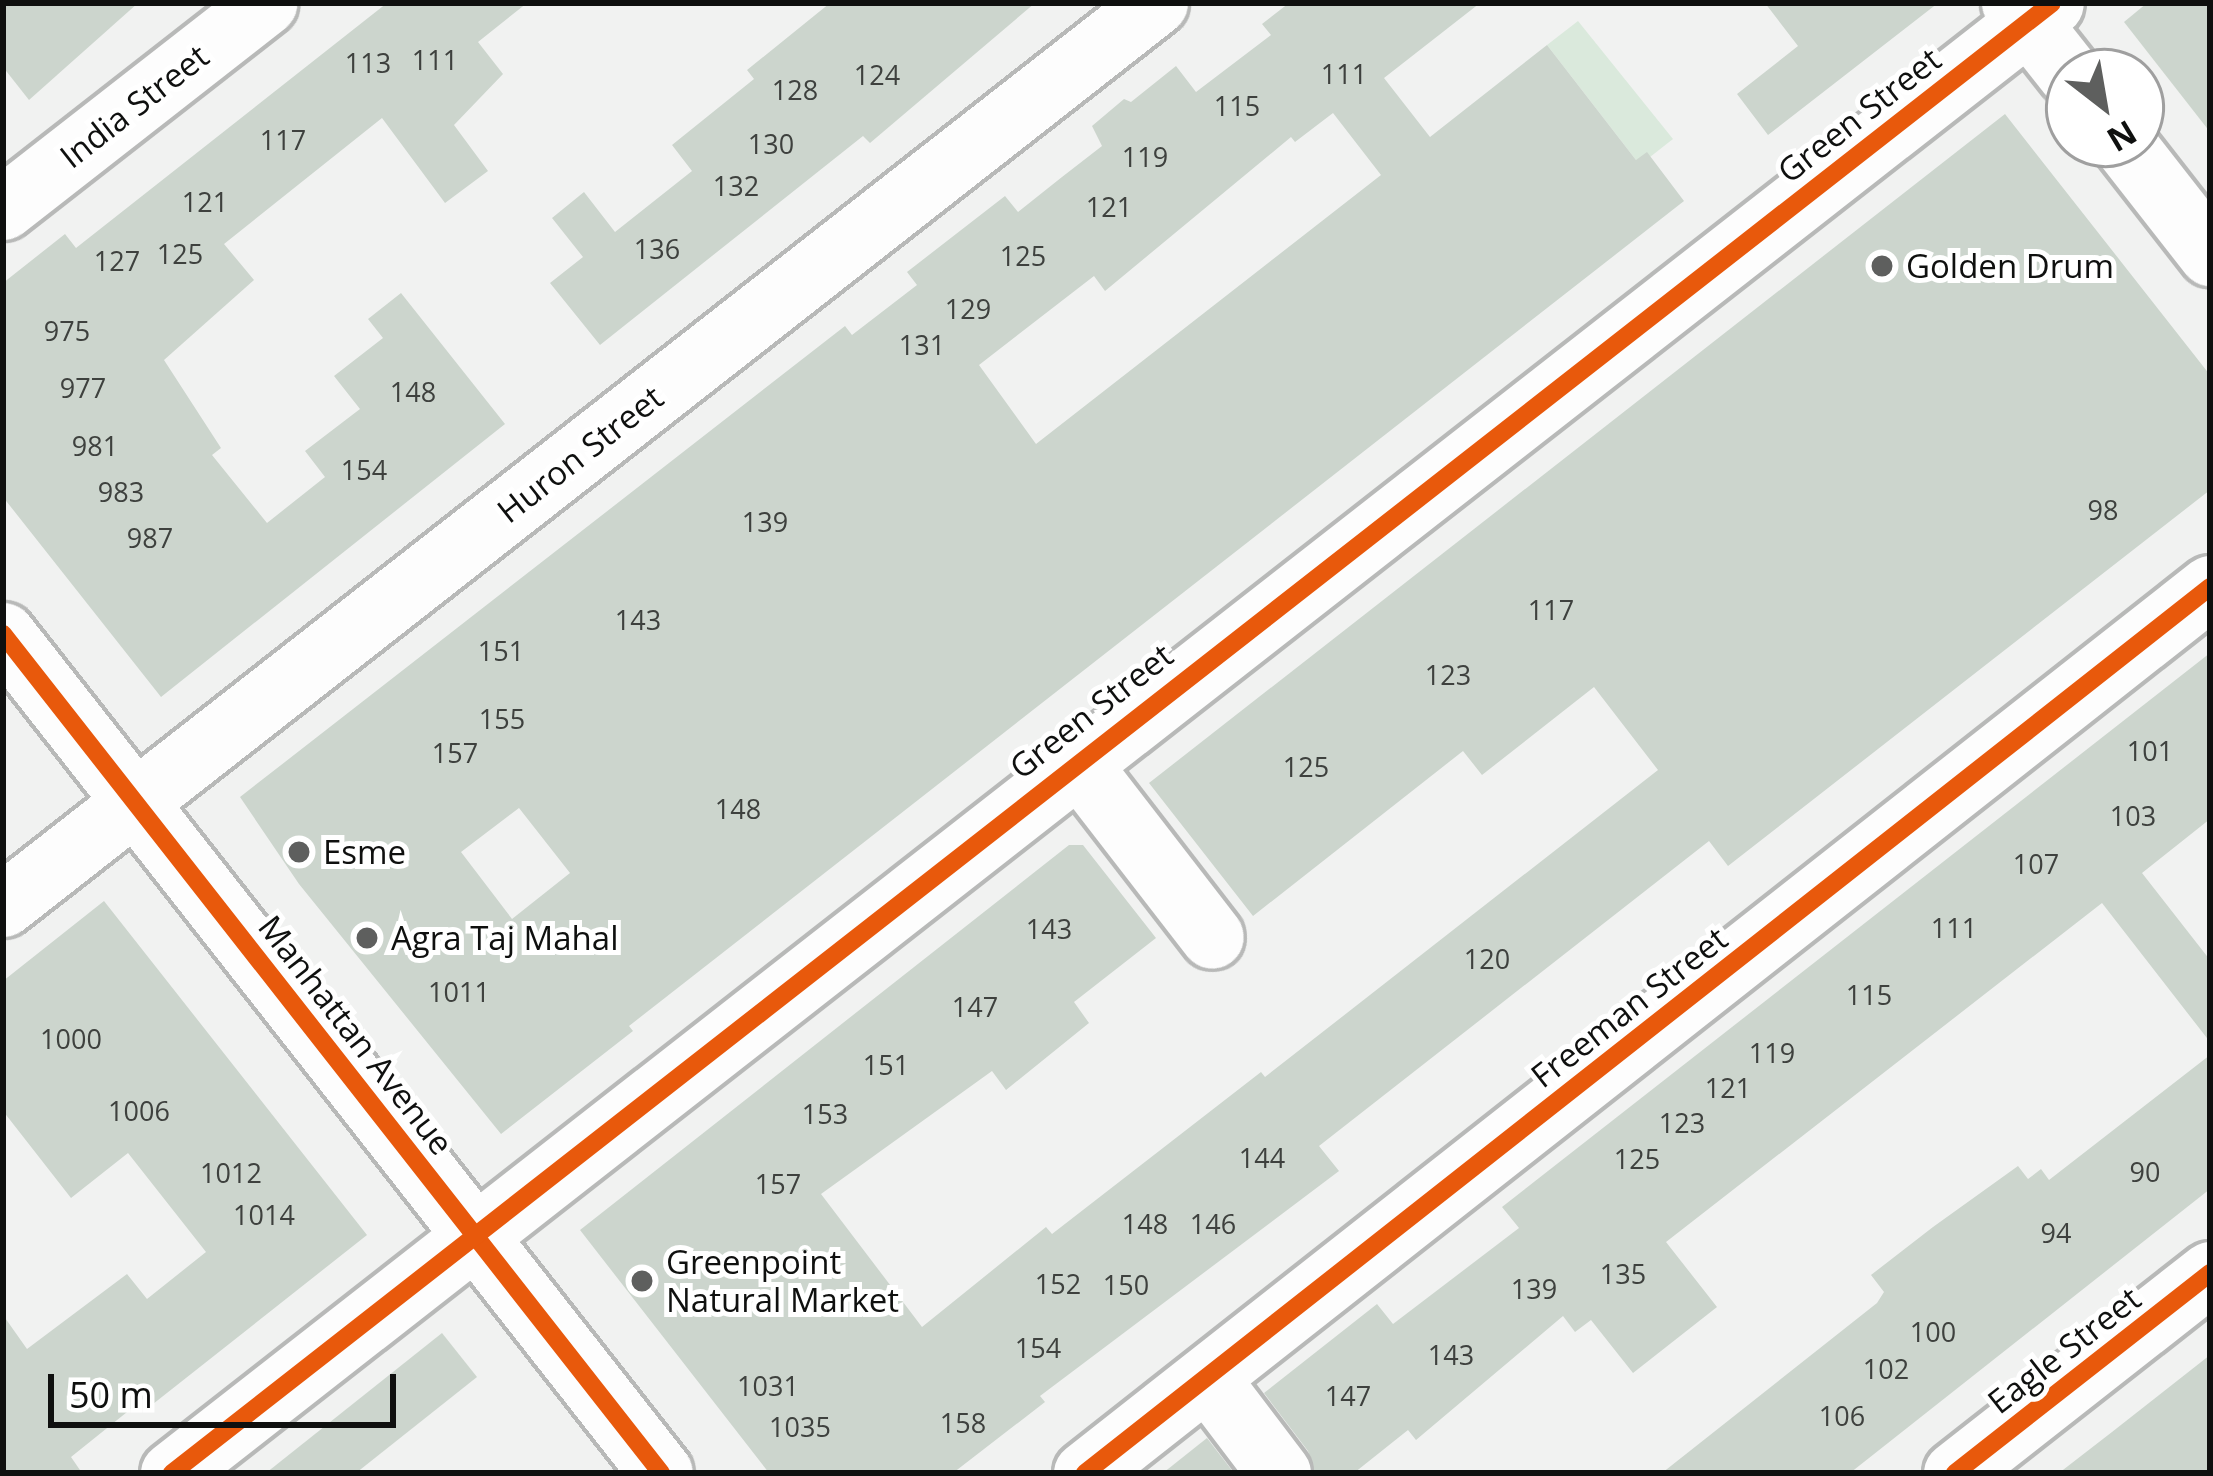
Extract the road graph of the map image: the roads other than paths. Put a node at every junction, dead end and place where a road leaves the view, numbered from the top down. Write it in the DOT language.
graph roads {
  1 [pos="265,3"];
  2 [pos="1156,3"];
  3 [pos="2031,9"];
  4 [pos="2054,48"];
  5 [pos="2143,168"];
  6 [pos="3,208"];
  7 [pos="2210,254"];
  8 [pos="2210,587"];
  9 [pos="3,634"];
  10 [pos="1076,761"];
  11 [pos="135,801"];
  12 [pos="3,905"];
  13 [pos="1212,937"];
  14 [pos="475,1235"];
  15 [pos="2210,1273"];
  16 [pos="1207,1378"];
  17 [pos="172,1473"];
  18 [pos="661,1473"];
  19 [pos="1085,1473"];
  20 [pos="1279,1473"];
  21 [pos="1954,1473"];
  1 -- 6 [label="street, India Street"];
  2 -- 11 [label="street, Huron Street"];
  3 -- 4 [label="street"];
  3 -- 10 [label="street, Green Street"];
  5 -- 7 [label="street"];
  8 -- 16 [label="street, Freeman Street"];
  9 -- 11 [label="street, Manhattan Avenue"];
  10 -- 13 [label="street"];
  10 -- 14 [label="street, Green Street"];
  11 -- 12 [label="street, Huron Street"];
  11 -- 14 [label="street, Manhattan Avenue"];
  14 -- 17 [label="street, Green Street"];
  14 -- 18 [label="street, Manhattan Avenue"];
  15 -- 21 [label="street, Eagle Street"];
  16 -- 19 [label="street, Freeman Street"];
  16 -- 20 [label="street"];
}
